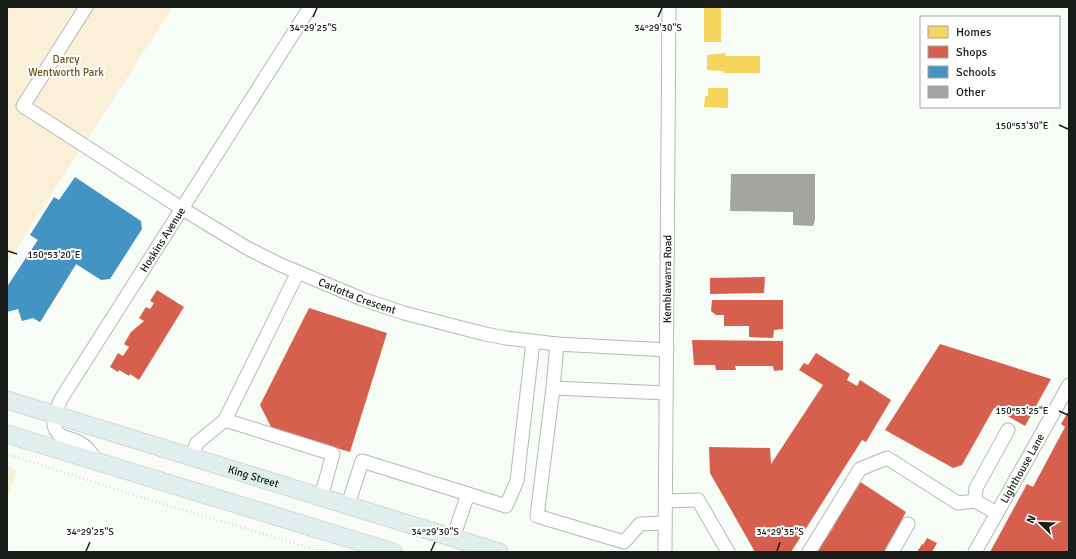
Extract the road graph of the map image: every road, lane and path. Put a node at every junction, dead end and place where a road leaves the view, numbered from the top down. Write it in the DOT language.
graph roads {
  1 [pos="86,7"];
  2 [pos="310,7"];
  3 [pos="669,7"];
  4 [pos="181,208"];
  5 [pos="298,272"];
  6 [pos="533,341"];
  7 [pos="557,344"];
  8 [pos="667,350"];
  9 [pos="1069,385"];
  10 [pos="553,388"];
  11 [pos="666,393"];
  12 [pos="7,400"];
  13 [pos="54,414"];
  14 [pos="225,420"];
  15 [pos="1008,430"];
  16 [pos="7,434"];
  17 [pos="7,454"];
  18 [pos="192,457"];
  19 [pos="96,462"];
  20 [pos="468,494"];
  21 [pos="321,497"];
  22 [pos="975,500"];
  23 [pos="665,501"];
  24 [pos="348,505"];
  25 [pos="997,513"];
  26 [pos="665,523"];
  27 [pos="908,524"];
  28 [pos="453,538"];
  29 [pos="324,552"];
  30 [pos="393,552"];
  31 [pos="499,552"];
  32 [pos="665,552"];
  33 [pos="728,552"];
  34 [pos="808,552"];
  35 [pos="892,552"];
  36 [pos="975,552"];
  1 -- 4 [label="street, Carlotta Crescent"];
  2 -- 4 [label="street, Hoskins Avenue"];
  3 -- 8 [label="street, Kemblawarra Road"];
  4 -- 5 [label="street, Carlotta Crescent"];
  4 -- 13 [label="street, Hoskins Avenue"];
  5 -- 6 [label="street, Carlotta Crescent"];
  5 -- 14 [label="street"];
  6 -- 7 [label="street, Carlotta Crescent"];
  6 -- 20 [label="street"];
  7 -- 8 [label="street, Carlotta Crescent"];
  7 -- 10 [label="street"];
  8 -- 11 [label="street, Kemblawarra Road"];
  9 -- 25 [label="street, Lighthouse Lane"];
  10 -- 11 [label="street"];
  10 -- 26 [label="street"];
  11 -- 23 [label="street, Kemblawarra Road"];
  12 -- 13 [label="main road, King Street"];
  13 -- 18 [label="main road, King Street"];
  13 -- 19 [label="street"];
  14 -- 18 [label="street"];
  14 -- 21 [label="street"];
  15 -- 22 [label="street"];
  16 -- 19 [label="main road"];
  17 -- 29 [label="path"];
  18 -- 21 [label="main road, King Street"];
  19 -- 30 [label="main road"];
  20 -- 24 [label="street"];
  20 -- 28 [label="street"];
  21 -- 24 [label="main road, King Street"];
  22 -- 25 [label="street"];
  22 -- 34 [label="street"];
  23 -- 26 [label="street, Kemblawarra Road"];
  23 -- 33 [label="street"];
  24 -- 28 [label="main road, King Street"];
  25 -- 36 [label="street, Lighthouse Lane"];
  26 -- 32 [label="street, Kemblawarra Road"];
  27 -- 35 [label="street"];
  28 -- 31 [label="main road, King Street"];
}
